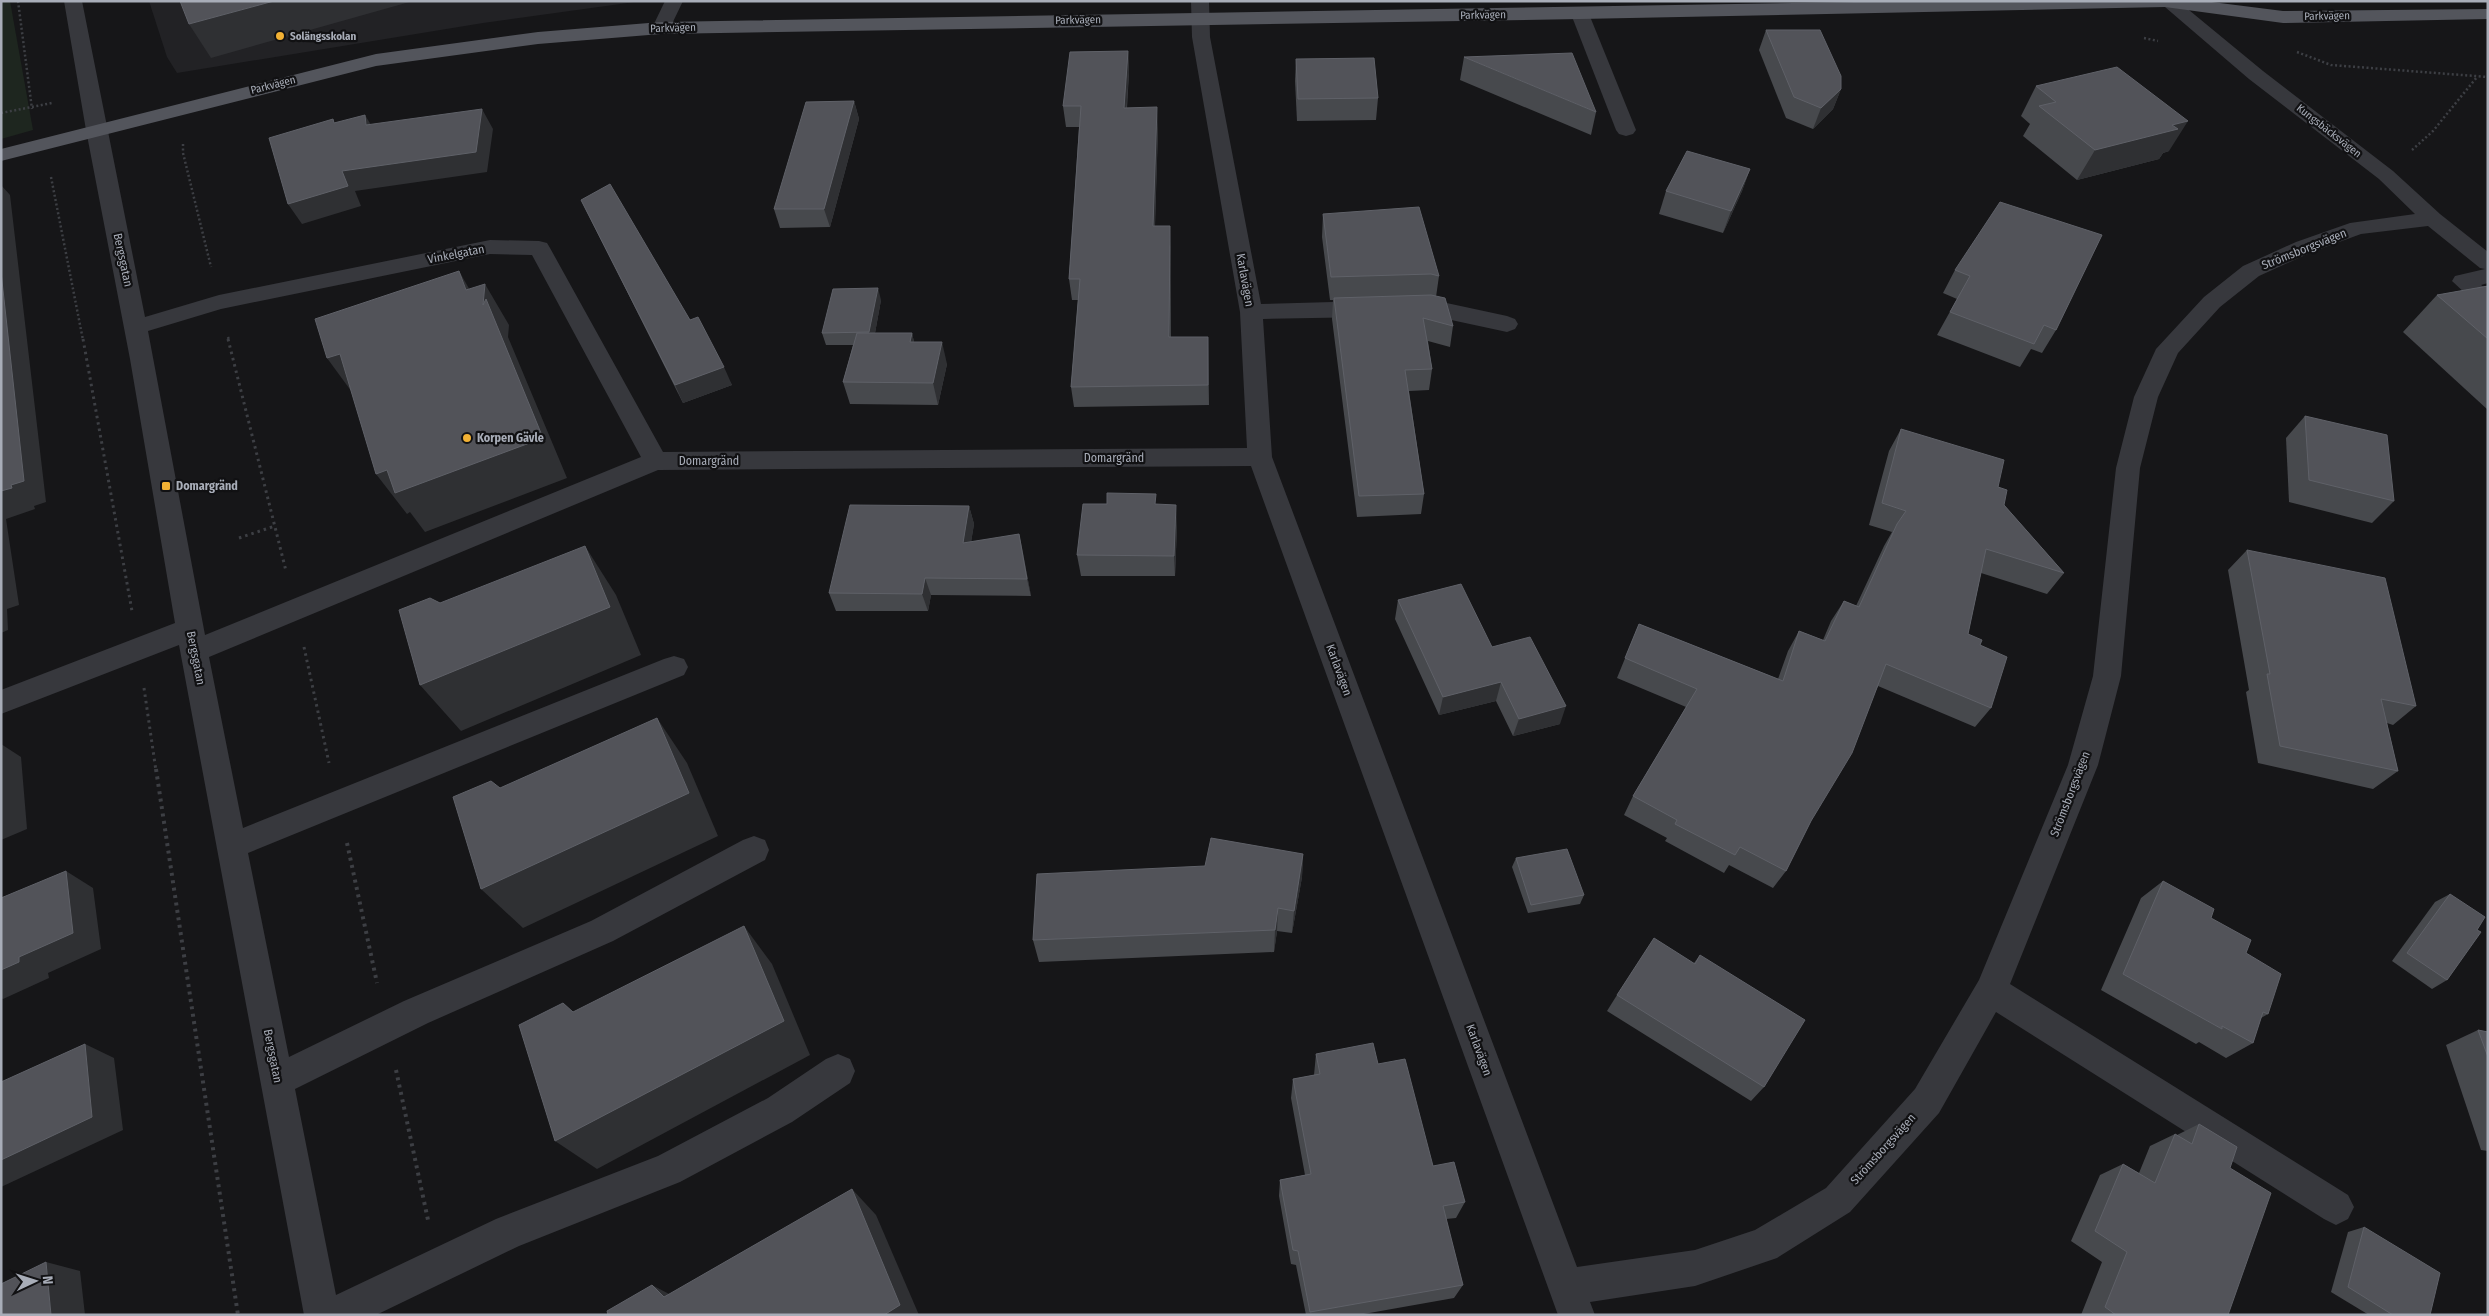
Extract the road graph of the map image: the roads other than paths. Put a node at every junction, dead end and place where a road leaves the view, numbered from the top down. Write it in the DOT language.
graph roads {
  1 [pos="73,1"];
  2 [pos="674,1"];
  3 [pos="2172,2"];
  4 [pos="1200,10"];
  5 [pos="1580,14"];
  6 [pos="2488,14"];
  7 [pos="661,28"];
  8 [pos="96,130"];
  9 [pos="1626,130"];
  10 [pos="6,154"];
  11 [pos="2432,219"];
  12 [pos="2488,264"];
  13 [pos="2488,276"];
  14 [pos="2488,302"];
  15 [pos="1251,312"];
  16 [pos="1507,324"];
  17 [pos="136,327"];
  18 [pos="1260,457"];
  19 [pos="656,462"];
  20 [pos="192,640"];
  21 [pos="674,667"];
  22 [pos="1,702"];
  23 [pos="232,846"];
  24 [pos="754,850"];
  25 [pos="1990,990"];
  26 [pos="838,1071"];
  27 [pos="278,1080"];
  28 [pos="2336,1206"];
  29 [pos="1572,1301"];
  30 [pos="322,1315"];
  31 [pos="335,1315"];
  1 -- 8 [label="street, Bergsgatan"];
  2 -- 7 [label="street"];
  3 -- 5 [label="main road, Parkvägen"];
  3 -- 6 [label="main road, Parkvägen"];
  3 -- 11 [label="street, Kungsbäcksvägen"];
  4 -- 5 [label="main road, Parkvägen"];
  4 -- 7 [label="main road, Parkvägen"];
  4 -- 15 [label="street, Karlavägen"];
  5 -- 9 [label="street"];
  7 -- 8 [label="main road, Parkvägen"];
  8 -- 10 [label="main road, Parkvägen"];
  8 -- 17 [label="street, Bergsgatan"];
  11 -- 12 [label="street, Kungsbäcksvägen"];
  11 -- 25 [label="street, Strömsborgsvägen"];
  13 -- 14 [label="street"];
  15 -- 16 [label="street"];
  15 -- 18 [label="street, Karlavägen"];
  17 -- 19 [label="street, Vinkelgatan"];
  17 -- 20 [label="street, Bergsgatan"];
  18 -- 19 [label="street, Domargränd"];
  18 -- 29 [label="street, Karlavägen"];
  19 -- 20 [label="street, Domargränd"];
  20 -- 22 [label="street, Domargränd"];
  20 -- 23 [label="street, Bergsgatan"];
  21 -- 23 [label="street"];
  23 -- 27 [label="street, Bergsgatan"];
  24 -- 27 [label="street"];
  25 -- 28 [label="street"];
  25 -- 29 [label="street, Strömsborgsvägen"];
  26 -- 31 [label="street"];
  27 -- 30 [label="street, Bergsgatan"];
}
